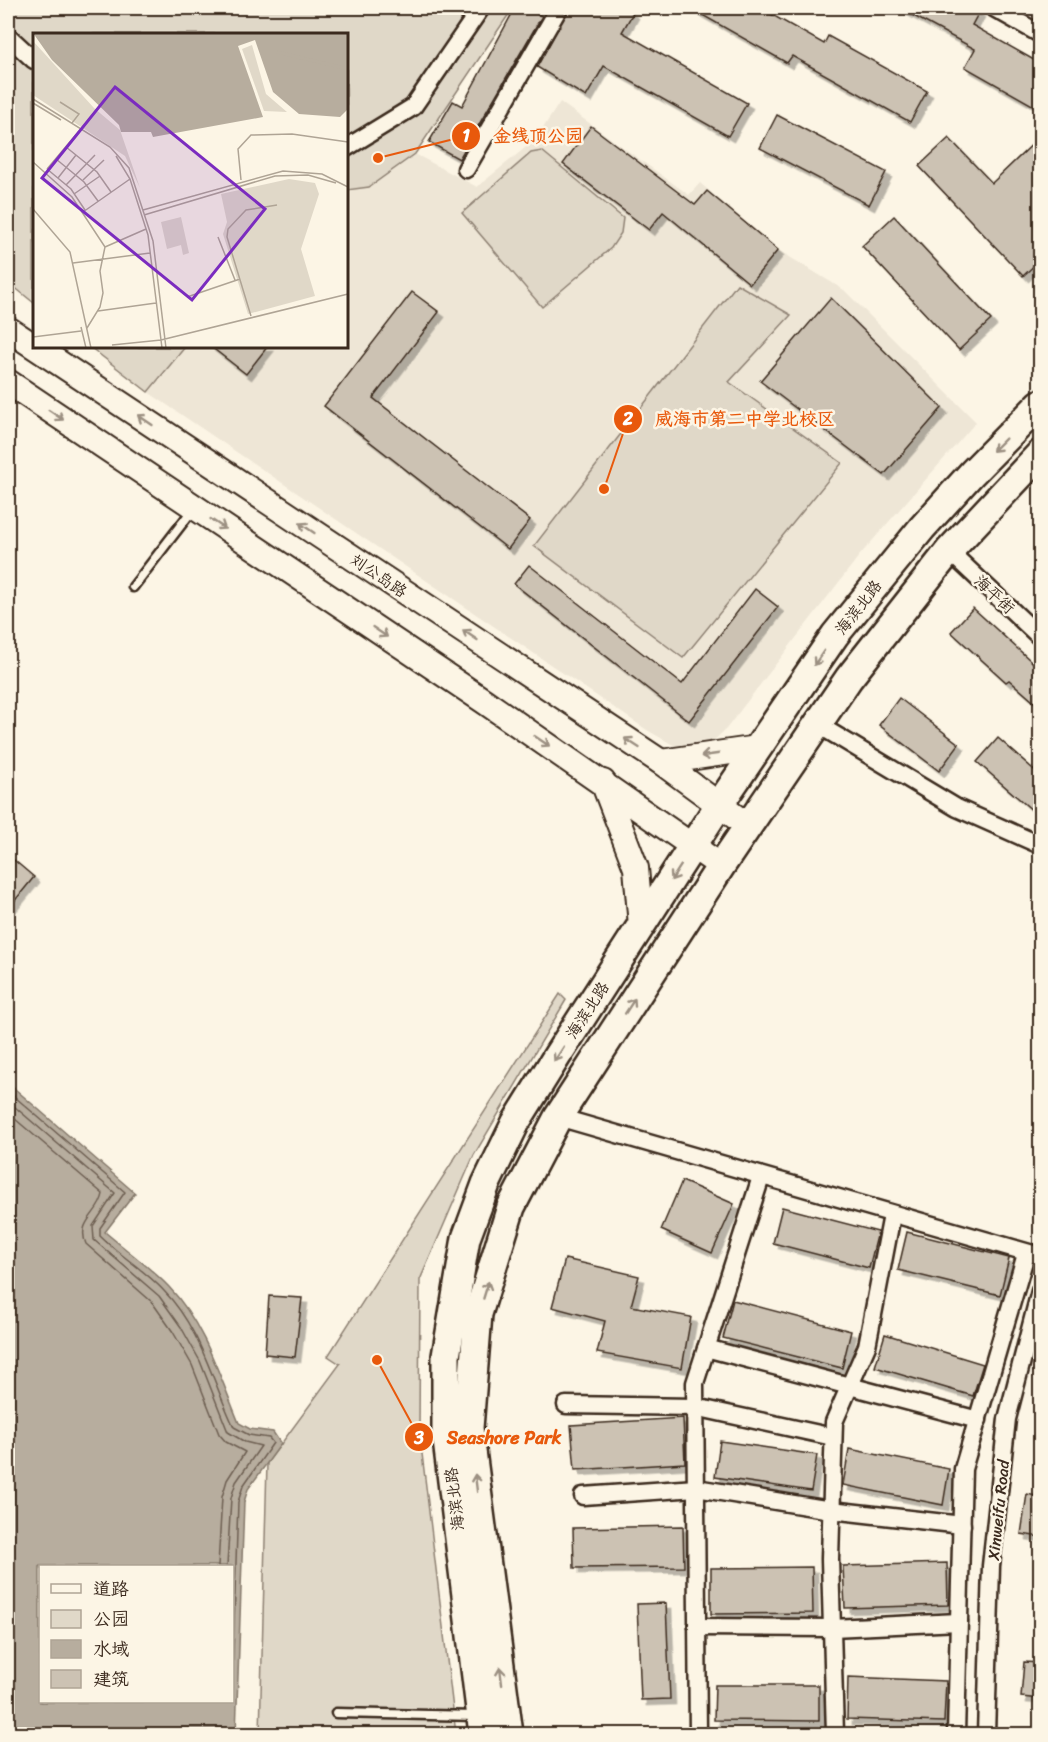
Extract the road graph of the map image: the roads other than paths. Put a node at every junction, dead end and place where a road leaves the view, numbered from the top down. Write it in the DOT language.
graph roads {
  1 [pos="481,8"];
  2 [pos="559,8"];
  3 [pos="994,8"];
  4 [pos="1041,34"];
  5 [pos="8,36"];
  6 [pos="33,59"];
  7 [pos="348,147"];
  8 [pos="466,169"];
  9 [pos="8,328"];
  10 [pos="33,345"];
  11 [pos="38,348"];
  12 [pos="8,382"];
  13 [pos="1041,404"];
  14 [pos="1041,454"];
  15 [pos="194,508"];
  16 [pos="949,551"];
  17 [pos="133,587"];
  18 [pos="1041,637"];
  19 [pos="817,724"];
  20 [pos="758,748"];
  21 [pos="661,762"];
  22 [pos="603,782"];
  23 [pos="719,805"];
  24 [pos="748,826"];
  25 [pos="1041,845"];
  26 [pos="693,847"];
  27 [pos="721,866"];
  28 [pos="641,926"];
  29 [pos="558,1117"];
  30 [pos="761,1177"];
  31 [pos="892,1215"];
  32 [pos="1033,1255"];
  33 [pos="1041,1291"];
  34 [pos="706,1348"];
  35 [pos="849,1386"];
  36 [pos="566,1405"];
  37 [pos="695,1407"];
  38 [pos="978,1420"];
  39 [pos="833,1437"];
  40 [pos="696,1488"];
  41 [pos="583,1496"];
  42 [pos="831,1510"];
  43 [pos="962,1525"];
  44 [pos="959,1622"];
  45 [pos="697,1627"];
  46 [pos="832,1628"];
  47 [pos="336,1713"];
  48 [pos="482,1725"];
  49 [pos="509,1734"];
  50 [pos="698,1734"];
  51 [pos="835,1734"];
  52 [pos="956,1734"];
  53 [pos="986,1734"];
  1 -- 7 [label="street"];
  2 -- 8 [label="street"];
  3 -- 4 [label="street"];
  5 -- 6 [label="street"];
  10 -- 9 [label="main road, 刘公岛路, one-way"];
  21 -- 11 [label="main road, 刘公岛路, one-way"];
  12 -- 15 [label="main road, one-way"];
  13 -- 20 [label="main road, 海滨北路, one-way"];
  14 -- 16 [label="main road, 海滨北路"];
  15 -- 17 [label="lane"];
  15 -- 22 [label="main road, one-way"];
  16 -- 18 [label="street, 海平街"];
  16 -- 19 [label="main road, 海滨北路"];
  19 -- 24 [label="main road, 海滨北路"];
  19 -- 25 [label="street"];
  20 -- 21 [label="main road, one-way"];
  20 -- 23 [label="main road, 海滨北路"];
  21 -- 23 [label="main road, 刘公岛路"];
  22 -- 26 [label="main road"];
  22 -- 28 [label="main road"];
  23 -- 24 [label="main road, 刘公岛路"];
  23 -- 26 [label="main road, 海滨北路"];
  24 -- 27 [label="main road, 海滨北路"];
  26 -- 27 [label="main road"];
  26 -- 28 [label="main road, 海滨北路, one-way"];
  29 -- 27 [label="main road, 海滨北路, one-way"];
  28 -- 48 [label="main road, 海滨北路, one-way"];
  29 -- 30 [label="street"];
  49 -- 29 [label="main road, 海滨北路, one-way"];
  30 -- 31 [label="street"];
  30 -- 34 [label="street"];
  31 -- 32 [label="street"];
  31 -- 35 [label="street"];
  32 -- 38 [label="street"];
  33 -- 53 [label="street, Xinweifu Road"];
  34 -- 35 [label="street"];
  34 -- 37 [label="street"];
  35 -- 38 [label="street"];
  35 -- 39 [label="street"];
  36 -- 37 [label="street"];
  37 -- 39 [label="street"];
  37 -- 40 [label="street"];
  38 -- 43 [label="street"];
  39 -- 42 [label="street"];
  40 -- 41 [label="street"];
  40 -- 42 [label="street"];
  40 -- 45 [label="street"];
  42 -- 43 [label="street"];
  42 -- 46 [label="street"];
  43 -- 44 [label="street"];
  44 -- 46 [label="street"];
  44 -- 52 [label="street"];
  45 -- 46 [label="street"];
  45 -- 50 [label="street"];
  46 -- 51 [label="street"];
  47 -- 48 [label="lane"];
}
